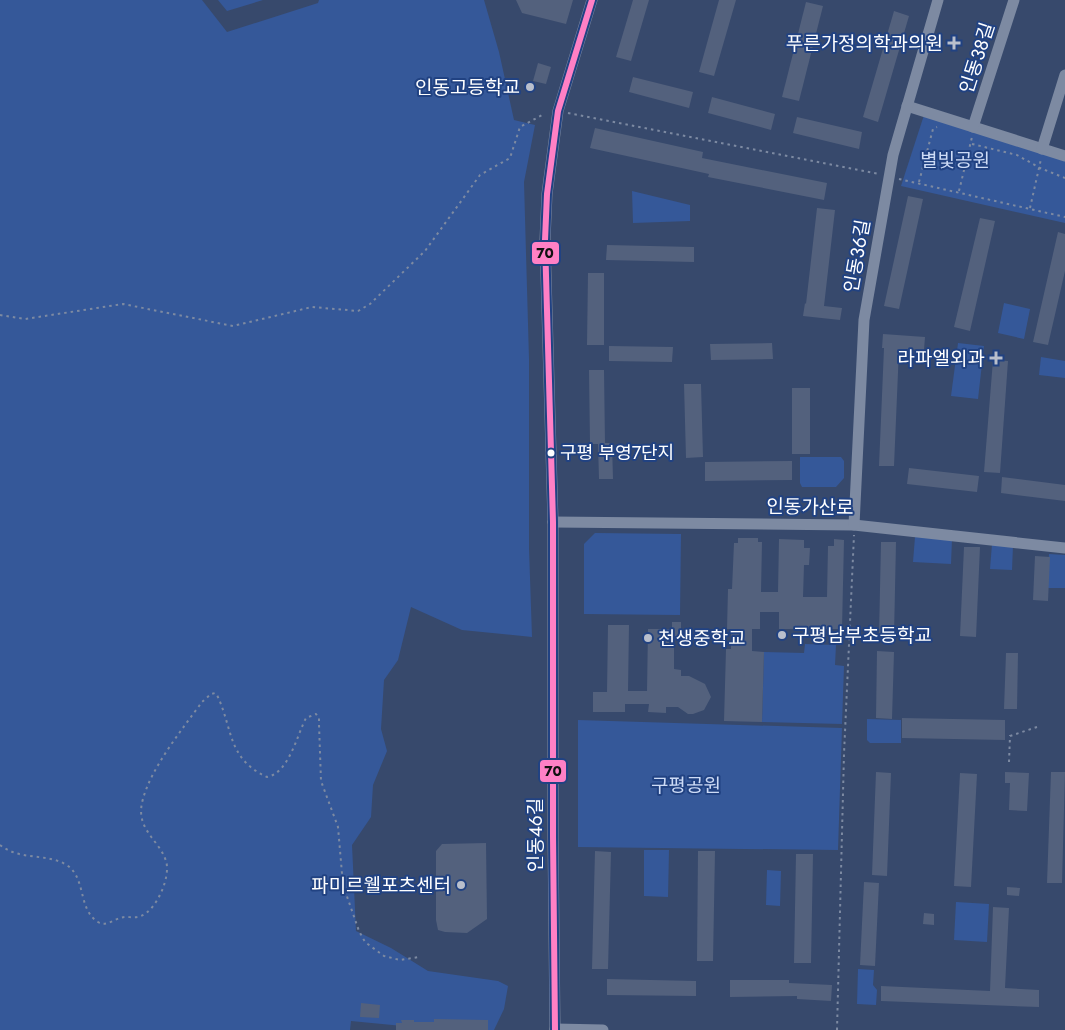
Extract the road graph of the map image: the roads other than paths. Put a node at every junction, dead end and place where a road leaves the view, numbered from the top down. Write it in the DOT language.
graph roads {
  1 [pos="592,0"];
  2 [pos="938,0"];
  3 [pos="1014,0"];
  4 [pos="1065,75"];
  5 [pos="907,106"];
  6 [pos="973,130"];
  7 [pos="1042,149"];
  8 [pos="1065,156"];
  9 [pos="553,522"];
  10 [pos="854,525"];
  11 [pos="1065,548"];
  12 [pos="555,1029"];
  13 [pos="603,1030"];
  1 -- 9 [label="street"];
  2 -- 5 [label="street, 인동36길"];
  3 -- 6 [label="street, 인동38길"];
  4 -- 7 [label="street"];
  5 -- 6 [label="street"];
  5 -- 10 [label="street, 인동36길"];
  6 -- 7 [label="street"];
  7 -- 8 [label="street"];
  9 -- 10 [label="street, 인동가산로"];
  9 -- 12 [label="street, 인동46길"];
  10 -- 11 [label="street, 인동가산로"];
  12 -- 13 [label="street, 인동46길"];
}
